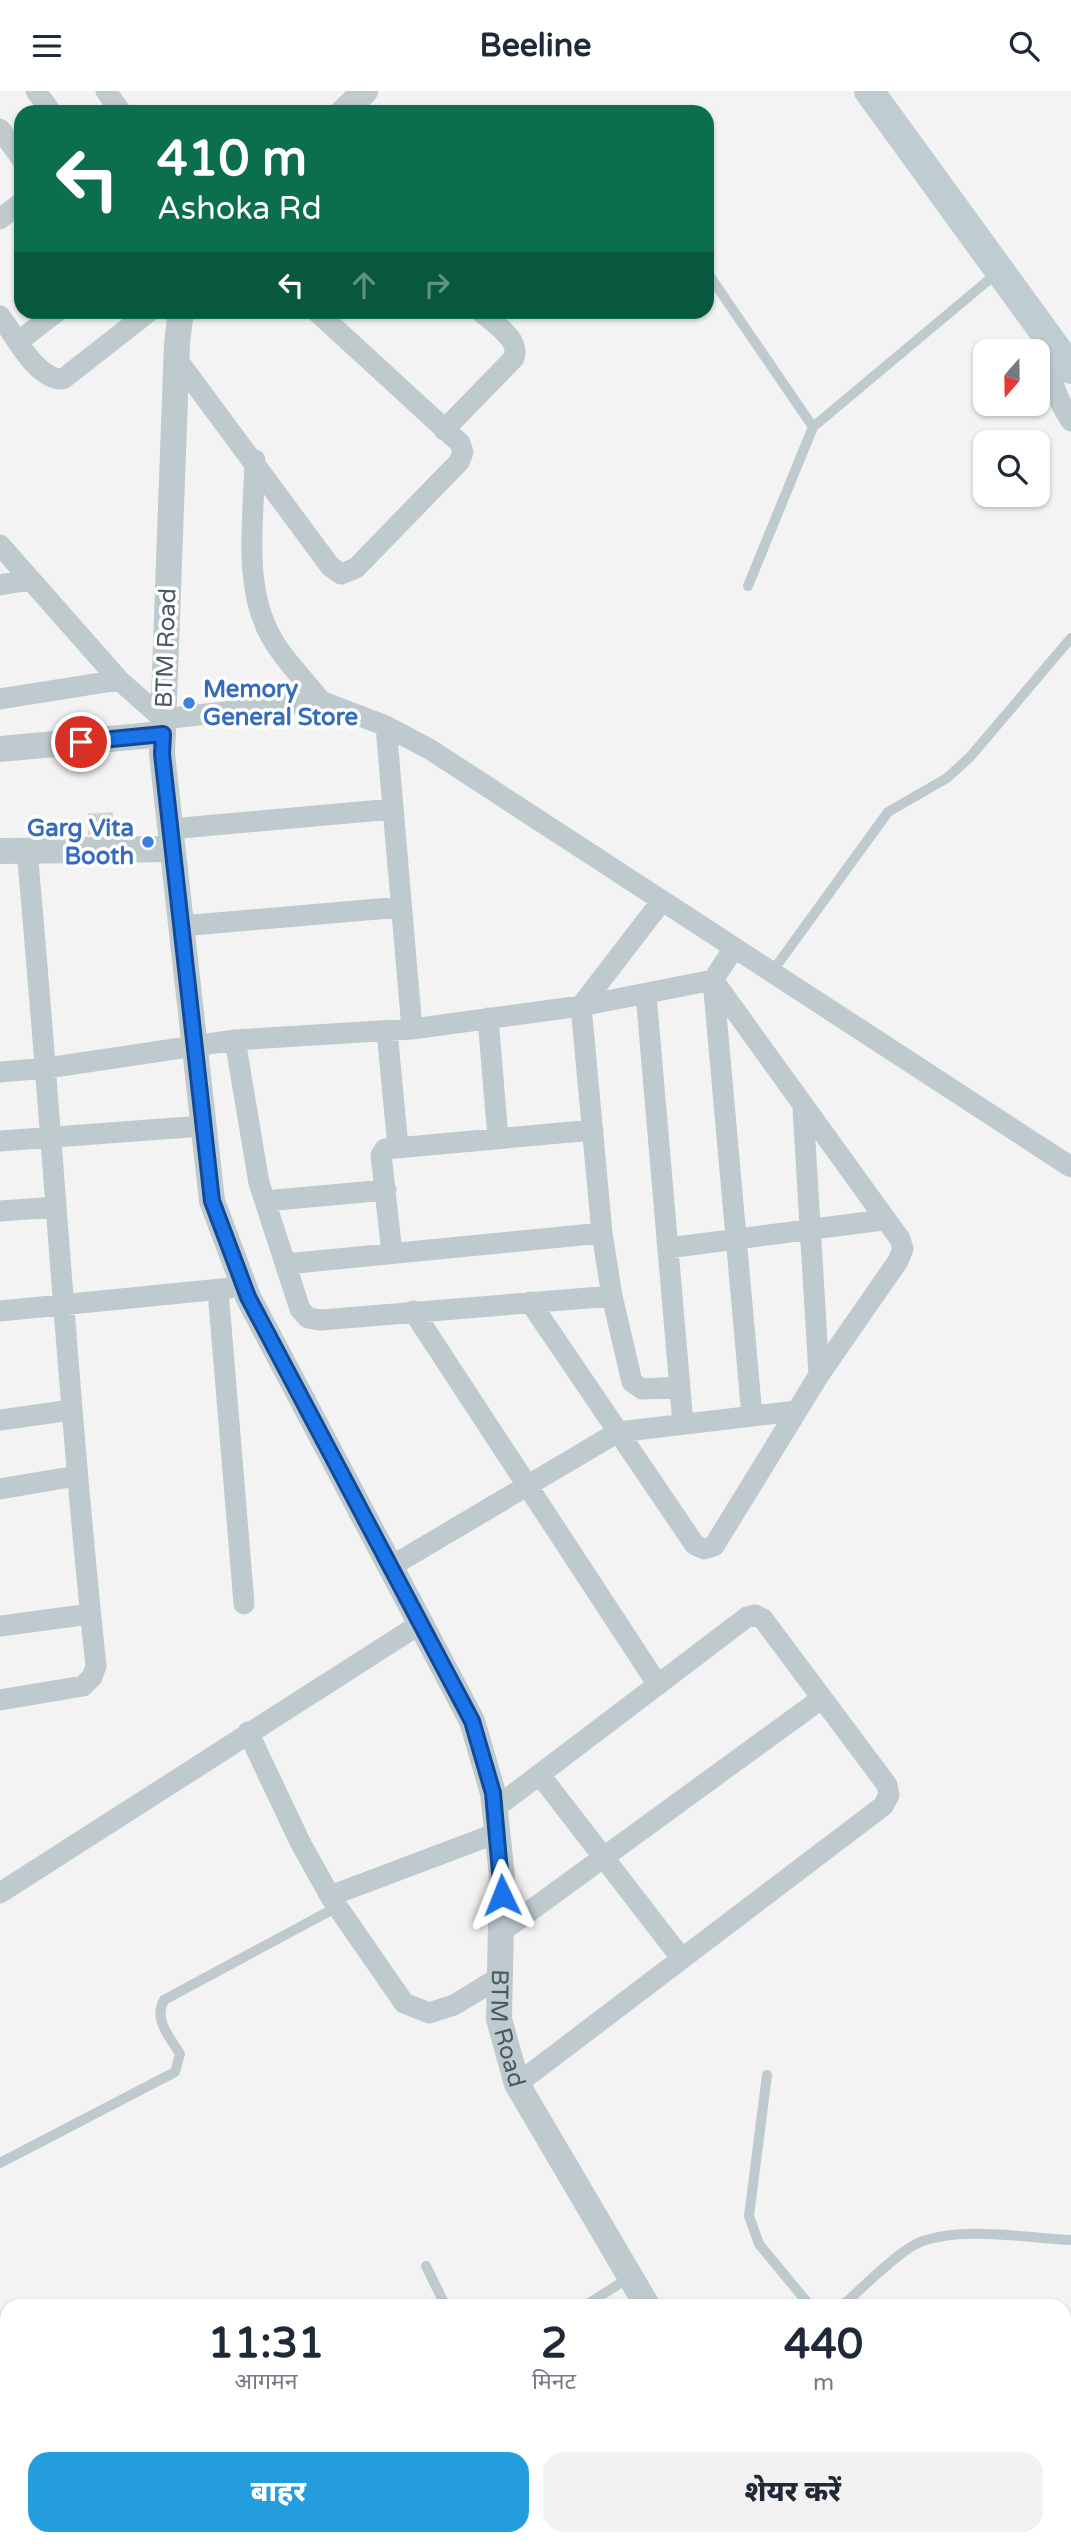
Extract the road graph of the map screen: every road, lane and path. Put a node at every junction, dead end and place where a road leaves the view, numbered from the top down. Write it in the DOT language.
graph roads {
  1 [pos="365,91"];
  2 [pos="869,91"];
  3 [pos="350,105"];
  4 [pos="0,129"];
  5 [pos="14,148"];
  6 [pos="999,271"];
  7 [pos="714,282"];
  8 [pos="0,316"];
  9 [pos="48,319"];
  10 [pos="140,319"];
  11 [pos="180,319"];
  12 [pos="325,319"];
  13 [pos="489,319"];
  14 [pos="1042,328"];
  15 [pos="19,341"];
  16 [pos="1071,351"];
  17 [pos="176,358"];
  18 [pos="1071,369"];
  19 [pos="1071,421"];
  20 [pos="813,427"];
  21 [pos="444,430"];
  22 [pos="254,460"];
  23 [pos="0,545"];
  24 [pos="30,580"];
  25 [pos="0,585"];
  26 [pos="748,586"];
  27 [pos="1071,638"];
  28 [pos="119,680"];
  29 [pos="0,699"];
  30 [pos="321,701"];
  31 [pos="386,726"];
  32 [pos="163,727"];
  33 [pos="0,749"];
  34 [pos="393,809"];
  35 [pos="171,839"];
  36 [pos="0,851"];
  37 [pos="27,851"];
  38 [pos="661,902"];
  39 [pos="401,907"];
  40 [pos="181,926"];
  41 [pos="734,948"];
  42 [pos="772,972"];
  43 [pos="713,980"];
  44 [pos="646,993"];
  45 [pos="581,1006"];
  46 [pos="488,1018"];
  47 [pos="412,1029"];
  48 [pos="387,1031"];
  49 [pos="235,1040"];
  50 [pos="194,1047"];
  51 [pos="47,1068"];
  52 [pos="0,1072"];
  53 [pos="803,1107"];
  54 [pos="203,1126"];
  55 [pos="593,1130"];
  56 [pos="52,1136"];
  57 [pos="498,1138"];
  58 [pos="0,1140"];
  59 [pos="398,1147"];
  60 [pos="1071,1167"];
  61 [pos="386,1190"];
  62 [pos="265,1201"];
  63 [pos="56,1207"];
  64 [pos="0,1211"];
  65 [pos="883,1220"];
  66 [pos="810,1230"];
  67 [pos="602,1233"];
  68 [pos="736,1240"];
  69 [pos="668,1248"];
  70 [pos="392,1253"];
  71 [pos="286,1264"];
  72 [pos="231,1288"];
  73 [pos="612,1296"];
  74 [pos="530,1302"];
  75 [pos="63,1303"];
  76 [pos="0,1311"];
  77 [pos="413,1311"];
  78 [pos="819,1375"];
  79 [pos="680,1387"];
  80 [pos="71,1410"];
  81 [pos="796,1411"];
  82 [pos="752,1416"];
  83 [pos="0,1420"];
  84 [pos="683,1424"];
  85 [pos="618,1432"];
  86 [pos="76,1476"];
  87 [pos="527,1486"];
  88 [pos="0,1489"];
  89 [pos="390,1567"];
  90 [pos="244,1604"];
  91 [pos="90,1614"];
  92 [pos="420,1624"];
  93 [pos="0,1626"];
  94 [pos="658,1685"];
  95 [pos="821,1699"];
  96 [pos="0,1700"];
  97 [pos="248,1732"];
  98 [pos="540,1775"];
  99 [pos="496,1821"];
  100 [pos="604,1857"];
  101 [pos="0,1893"];
  102 [pos="334,1901"];
  103 [pos="501,1932"];
  104 [pos="682,1959"];
  105 [pos="500,1977"];
  106 [pos="767,2075"];
  107 [pos="517,2084"];
  108 [pos="0,2163"];
  109 [pos="1071,2240"];
  110 [pos="426,2266"];
  111 [pos="630,2277"];
  112 [pos="442,2299"];
  113 [pos="596,2299"];
  114 [pos="643,2299"];
  115 [pos="804,2299"];
  116 [pos="850,2299"];
  1 -- 3 [label="street"];
  2 -- 6 [label="main road"];
  4 -- 5 [label="street"];
  6 -- 14 [label="main road"];
  6 -- 20 [label="lane"];
  7 -- 20 [label="lane"];
  8 -- 15 [label="street"];
  9 -- 15 [label="street"];
  10 -- 15 [label="street"];
  11 -- 17 [label="street, BTM Road"];
  12 -- 21 [label="street"];
  13 -- 21 [label="street"];
  14 -- 16 [label="street"];
  14 -- 18 [label="main road"];
  14 -- 19 [label="street"];
  17 -- 22 [label="street"];
  17 -- 32 [label="street, BTM Road"];
  20 -- 26 [label="lane"];
  21 -- 22 [label="street"];
  22 -- 30 [label="street"];
  23 -- 24 [label="street"];
  24 -- 25 [label="street"];
  24 -- 28 [label="street"];
  27 -- 42 [label="lane"];
  28 -- 29 [label="street"];
  28 -- 32 [label="street"];
  30 -- 31 [label="street"];
  30 -- 32 [label="street"];
  31 -- 34 [label="street"];
  31 -- 38 [label="street"];
  32 -- 33 [label="street"];
  32 -- 35 [label="street, BTM Road"];
  34 -- 35 [label="street"];
  34 -- 39 [label="street"];
  35 -- 37 [label="street"];
  35 -- 40 [label="street, BTM Road"];
  36 -- 37 [label="street"];
  37 -- 51 [label="street"];
  38 -- 41 [label="street"];
  38 -- 45 [label="street"];
  39 -- 40 [label="street"];
  39 -- 47 [label="street"];
  40 -- 50 [label="street, BTM Road"];
  41 -- 42 [label="street"];
  41 -- 43 [label="street"];
  42 -- 60 [label="street"];
  43 -- 44 [label="street"];
  43 -- 53 [label="street"];
  43 -- 68 [label="street"];
  44 -- 45 [label="street"];
  44 -- 69 [label="street"];
  45 -- 46 [label="street"];
  45 -- 55 [label="street"];
  46 -- 47 [label="street"];
  46 -- 57 [label="street"];
  47 -- 48 [label="street"];
  48 -- 49 [label="street"];
  48 -- 59 [label="street"];
  49 -- 50 [label="street"];
  49 -- 62 [label="street"];
  50 -- 51 [label="street"];
  50 -- 54 [label="street, BTM Road"];
  51 -- 52 [label="street"];
  51 -- 56 [label="street"];
  53 -- 65 [label="street"];
  53 -- 66 [label="street"];
  54 -- 56 [label="street"];
  54 -- 72 [label="street, BTM Road"];
  55 -- 57 [label="street"];
  55 -- 67 [label="street"];
  56 -- 58 [label="street"];
  56 -- 63 [label="street"];
  57 -- 59 [label="street"];
  59 -- 61 [label="street"];
  61 -- 62 [label="street"];
  61 -- 70 [label="street"];
  62 -- 71 [label="street"];
  63 -- 64 [label="street"];
  63 -- 75 [label="street"];
  65 -- 66 [label="street"];
  65 -- 78 [label="street"];
  66 -- 68 [label="street"];
  66 -- 78 [label="street"];
  67 -- 70 [label="street"];
  67 -- 73 [label="street"];
  68 -- 69 [label="street"];
  68 -- 82 [label="street"];
  69 -- 79 [label="street"];
  70 -- 71 [label="street"];
  71 -- 77 [label="street"];
  72 -- 75 [label="street"];
  72 -- 89 [label="street, BTM Road"];
  72 -- 90 [label="street"];
  73 -- 74 [label="street"];
  73 -- 79 [label="street"];
  74 -- 77 [label="street"];
  74 -- 85 [label="street"];
  75 -- 76 [label="street"];
  75 -- 80 [label="street"];
  77 -- 87 [label="street"];
  78 -- 81 [label="street"];
  79 -- 84 [label="street"];
  80 -- 83 [label="street"];
  80 -- 86 [label="street"];
  81 -- 82 [label="street"];
  81 -- 85 [label="street"];
  82 -- 84 [label="street"];
  84 -- 85 [label="street"];
  85 -- 87 [label="street"];
  86 -- 88 [label="street"];
  86 -- 91 [label="street"];
  87 -- 89 [label="street"];
  87 -- 94 [label="street"];
  89 -- 92 [label="street, BTM Road"];
  91 -- 93 [label="street"];
  91 -- 96 [label="street"];
  92 -- 97 [label="street"];
  92 -- 99 [label="street, BTM Road"];
  94 -- 95 [label="street"];
  94 -- 98 [label="street"];
  95 -- 100 [label="street"];
  95 -- 104 [label="street"];
  97 -- 101 [label="street"];
  97 -- 102 [label="street"];
  98 -- 99 [label="street"];
  98 -- 100 [label="street"];
  99 -- 102 [label="street"];
  99 -- 103 [label="street, BTM Road"];
  100 -- 103 [label="street"];
  100 -- 104 [label="street"];
  102 -- 105 [label="street"];
  102 -- 108 [label="lane"];
  103 -- 105 [label="street, BTM Road"];
  104 -- 107 [label="street"];
  105 -- 107 [label="street, BTM Road"];
  106 -- 115 [label="lane"];
  107 -- 111 [label="street, BTM Road"];
  109 -- 116 [label="lane"];
  110 -- 112 [label="lane"];
  111 -- 113 [label="lane"];
  111 -- 114 [label="street, BTM Road"];
}
